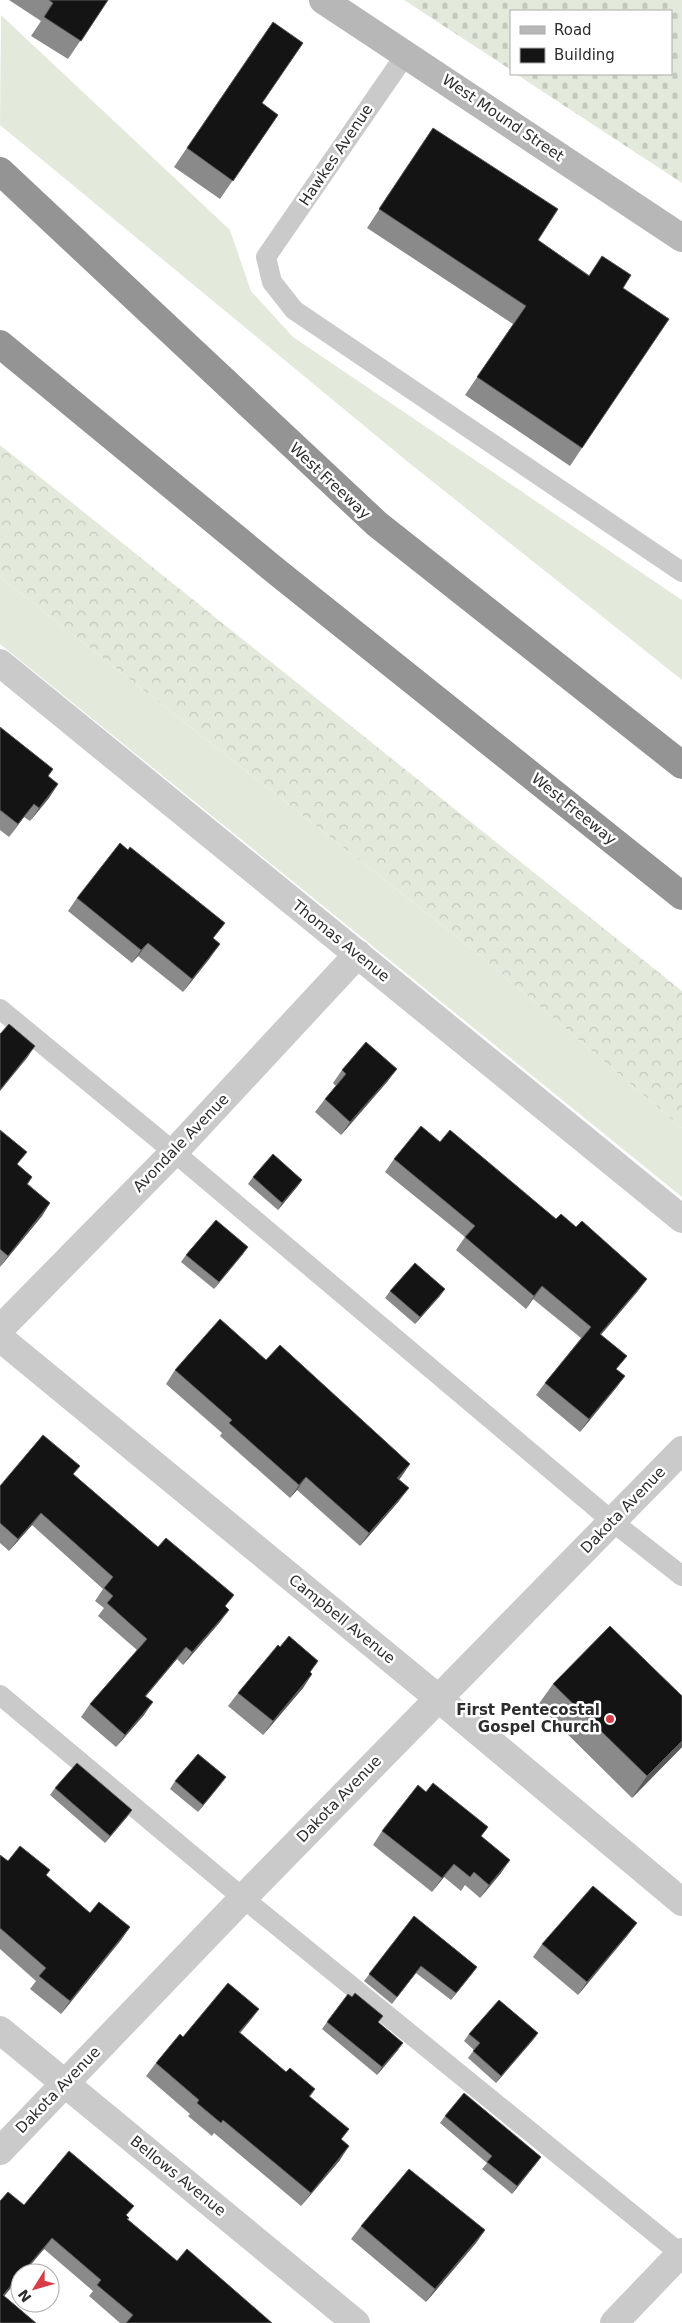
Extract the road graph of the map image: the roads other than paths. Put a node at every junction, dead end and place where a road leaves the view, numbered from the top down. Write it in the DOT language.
graph roads {
  1 [pos="323,0"];
  2 [pos="406,54"];
  3 [pos="0,171"];
  4 [pos="682,238"];
  5 [pos="0,344"];
  6 [pos="682,572"];
  7 [pos="0,663"];
  8 [pos="682,765"];
  9 [pos="682,896"];
  10 [pos="358,954"];
  11 [pos="0,1008"];
  12 [pos="174,1152"];
  13 [pos="682,1219"];
  14 [pos="0,1329"];
  15 [pos="0,1338"];
  16 [pos="682,1450"];
  17 [pos="612,1522"];
  18 [pos="682,1576"];
  19 [pos="0,1695"];
  20 [pos="438,1698"];
  21 [pos="243,1898"];
  22 [pos="682,1902"];
  23 [pos="0,2030"];
  24 [pos="65,2083"];
  25 [pos="0,2151"];
  26 [pos="682,2254"];
  27 [pos="356,2323"];
  28 [pos="614,2323"];
  1 -- 2 [label="main road, West Mound Street"];
  2 -- 4 [label="main road, West Mound Street"];
  2 -- 6 [label="lane, Hawkes Avenue"];
  3 -- 8 [label="highway, West Freeway"];
  5 -- 9 [label="highway, West Freeway"];
  7 -- 10 [label="street, Thomas Avenue"];
  10 -- 12 [label="street, Avondale Avenue"];
  10 -- 13 [label="street, Thomas Avenue"];
  11 -- 12 [label="lane"];
  12 -- 14 [label="street, Avondale Avenue"];
  12 -- 17 [label="lane"];
  15 -- 20 [label="street, Campbell Avenue"];
  16 -- 17 [label="street, Dakota Avenue"];
  17 -- 18 [label="lane"];
  17 -- 20 [label="street, Dakota Avenue"];
  19 -- 21 [label="lane"];
  20 -- 21 [label="street, Dakota Avenue"];
  20 -- 22 [label="street, Campbell Avenue"];
  21 -- 24 [label="street, Dakota Avenue"];
  21 -- 26 [label="lane"];
  23 -- 24 [label="street, Bellows Avenue"];
  24 -- 25 [label="street, Dakota Avenue"];
  24 -- 27 [label="street, Bellows Avenue"];
  26 -- 28 [label="street"];
}
